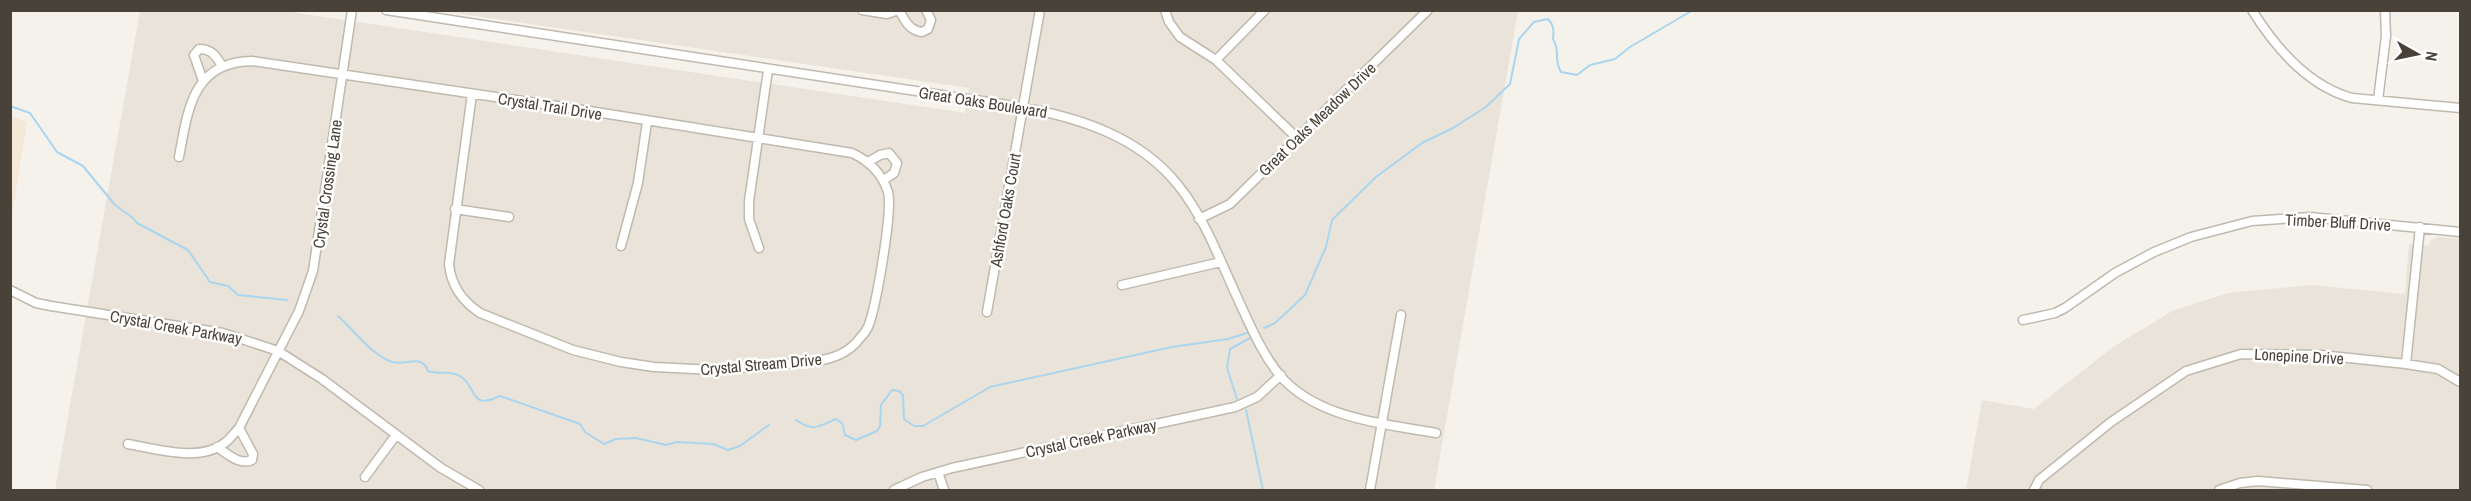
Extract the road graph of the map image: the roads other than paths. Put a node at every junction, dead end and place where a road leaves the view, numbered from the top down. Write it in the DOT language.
graph roads {
  1 [pos="352,10"];
  2 [pos="386,10"];
  3 [pos="862,10"];
  4 [pos="899,10"];
  5 [pos="926,10"];
  6 [pos="1040,10"];
  7 [pos="1165,10"];
  8 [pos="1265,10"];
  9 [pos="1428,10"];
  10 [pos="2252,10"];
  11 [pos="2385,10"];
  12 [pos="1216,60"];
  13 [pos="222,66"];
  14 [pos="768,70"];
  15 [pos="343,76"];
  16 [pos="202,81"];
  17 [pos="472,94"];
  18 [pos="2378,100"];
  19 [pos="1023,108"];
  20 [pos="2460,108"];
  21 [pos="647,122"];
  22 [pos="758,137"];
  23 [pos="1298,138"];
  24 [pos="179,157"];
  25 [pos="868,162"];
  26 [pos="884,180"];
  27 [pos="455,209"];
  28 [pos="509,217"];
  29 [pos="1199,219"];
  30 [pos="2420,227"];
  31 [pos="2460,232"];
  32 [pos="621,246"];
  33 [pos="759,249"];
  34 [pos="1221,262"];
  35 [pos="1122,285"];
  36 [pos="10,290"];
  37 [pos="987,312"];
  38 [pos="1401,315"];
  39 [pos="2023,320"];
  40 [pos="278,351"];
  41 [pos="2406,364"];
  42 [pos="1281,375"];
  43 [pos="2460,382"];
  44 [pos="1382,424"];
  45 [pos="239,428"];
  46 [pos="1436,433"];
  47 [pos="396,435"];
  48 [pos="128,444"];
  49 [pos="217,447"];
  50 [pos="938,472"];
  51 [pos="365,477"];
  52 [pos="479,490"];
  53 [pos="894,490"];
  54 [pos="944,490"];
  55 [pos="1370,490"];
  56 [pos="2034,490"];
  57 [pos="2219,490"];
  58 [pos="2367,490"];
  1 -- 15 [label="street, Crystal Crossing Lane"];
  2 -- 14 [label="street, Great Oaks Boulevard"];
  3 -- 4 [label="street"];
  4 -- 5 [label="street"];
  6 -- 19 [label="street, Ashford Oaks Court"];
  7 -- 12 [label="street"];
  8 -- 12 [label="street"];
  9 -- 23 [label="street, Great Oaks Meadow Drive"];
  10 -- 18 [label="street"];
  11 -- 18 [label="street"];
  12 -- 23 [label="street"];
  13 -- 15 [label="street, Crystal Trail Drive"];
  13 -- 16 [label="street"];
  13 -- 16 [label="street"];
  14 -- 19 [label="street, Great Oaks Boulevard"];
  14 -- 22 [label="street"];
  15 -- 17 [label="street, Crystal Trail Drive"];
  15 -- 40 [label="street, Crystal Crossing Lane"];
  16 -- 24 [label="street"];
  17 -- 21 [label="street, Crystal Trail Drive"];
  17 -- 27 [label="street, Crystal Stream Drive"];
  18 -- 20 [label="street"];
  19 -- 29 [label="street, Great Oaks Boulevard"];
  19 -- 37 [label="street, Ashford Oaks Court"];
  21 -- 22 [label="street, Crystal Trail Drive"];
  21 -- 32 [label="street"];
  22 -- 25 [label="street"];
  22 -- 33 [label="street"];
  23 -- 29 [label="street, Great Oaks Meadow Drive"];
  25 -- 26 [label="street"];
  25 -- 26 [label="street"];
  26 -- 27 [label="street, Crystal Stream Drive"];
  27 -- 28 [label="street"];
  29 -- 34 [label="street, Great Oaks Boulevard"];
  30 -- 31 [label="street, Timber Bluff Drive"];
  30 -- 39 [label="street, Timber Bluff Drive"];
  30 -- 41 [label="street"];
  34 -- 35 [label="street"];
  34 -- 42 [label="street, Great Oaks Boulevard"];
  36 -- 40 [label="street, Crystal Creek Parkway"];
  38 -- 44 [label="street"];
  40 -- 45 [label="street, Crystal Crossing Lane"];
  40 -- 47 [label="street, Crystal Creek Parkway"];
  41 -- 43 [label="street, Lonepine Drive"];
  41 -- 56 [label="street, Lonepine Drive"];
  42 -- 44 [label="street, Great Oaks Boulevard"];
  42 -- 50 [label="street, Crystal Creek Parkway"];
  44 -- 46 [label="street, Great Oaks Boulevard"];
  44 -- 55 [label="street"];
  45 -- 49 [label="street"];
  45 -- 49 [label="street"];
  47 -- 51 [label="street"];
  47 -- 52 [label="street, Crystal Creek Parkway"];
  48 -- 49 [label="street"];
  50 -- 53 [label="street, Crystal Creek Parkway"];
  50 -- 54 [label="street"];
  57 -- 58 [label="street"];
}
